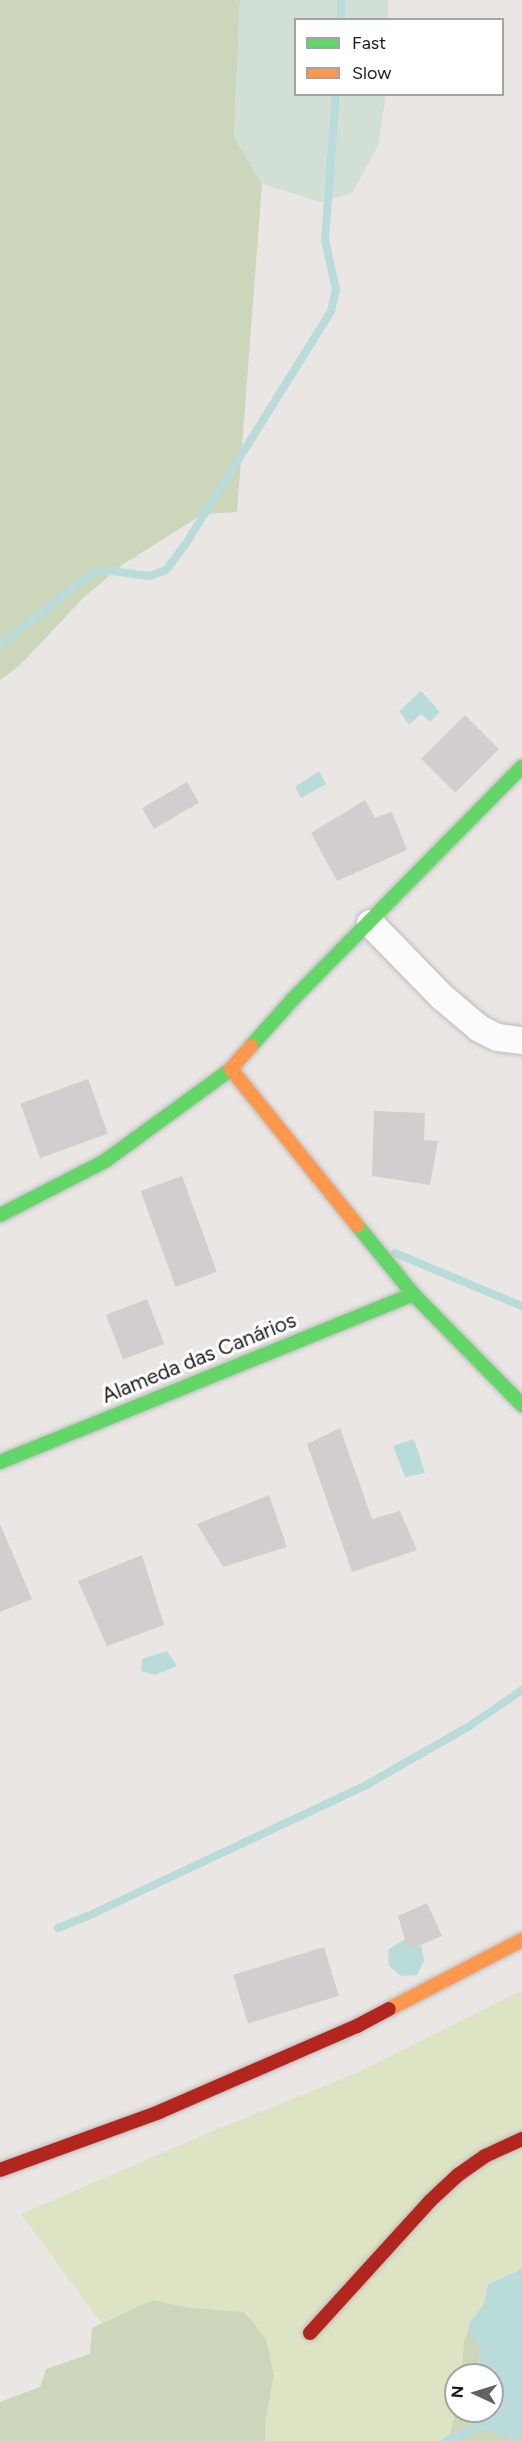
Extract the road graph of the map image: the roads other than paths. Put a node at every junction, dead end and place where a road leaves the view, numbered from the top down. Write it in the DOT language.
graph roads {
  1 [pos="522,767"];
  2 [pos="370,923"];
  3 [pos="522,1040"];
  4 [pos="231,1069"];
  5 [pos="0,1215"];
  6 [pos="413,1294"];
  7 [pos="522,1405"];
  8 [pos="0,1462"];
  9 [pos="522,1940"];
  10 [pos="522,2139"];
  11 [pos="0,2170"];
  12 [pos="310,2333"];
  1 -- 2 [label="street"];
  2 -- 3 [label="street"];
  2 -- 4 [label="street"];
  4 -- 5 [label="street"];
  4 -- 6 [label="street"];
  6 -- 7 [label="street"];
  6 -- 8 [label="street, Alameda das Canários"];
  9 -- 11 [label="street"];
  10 -- 12 [label="street"];
}
